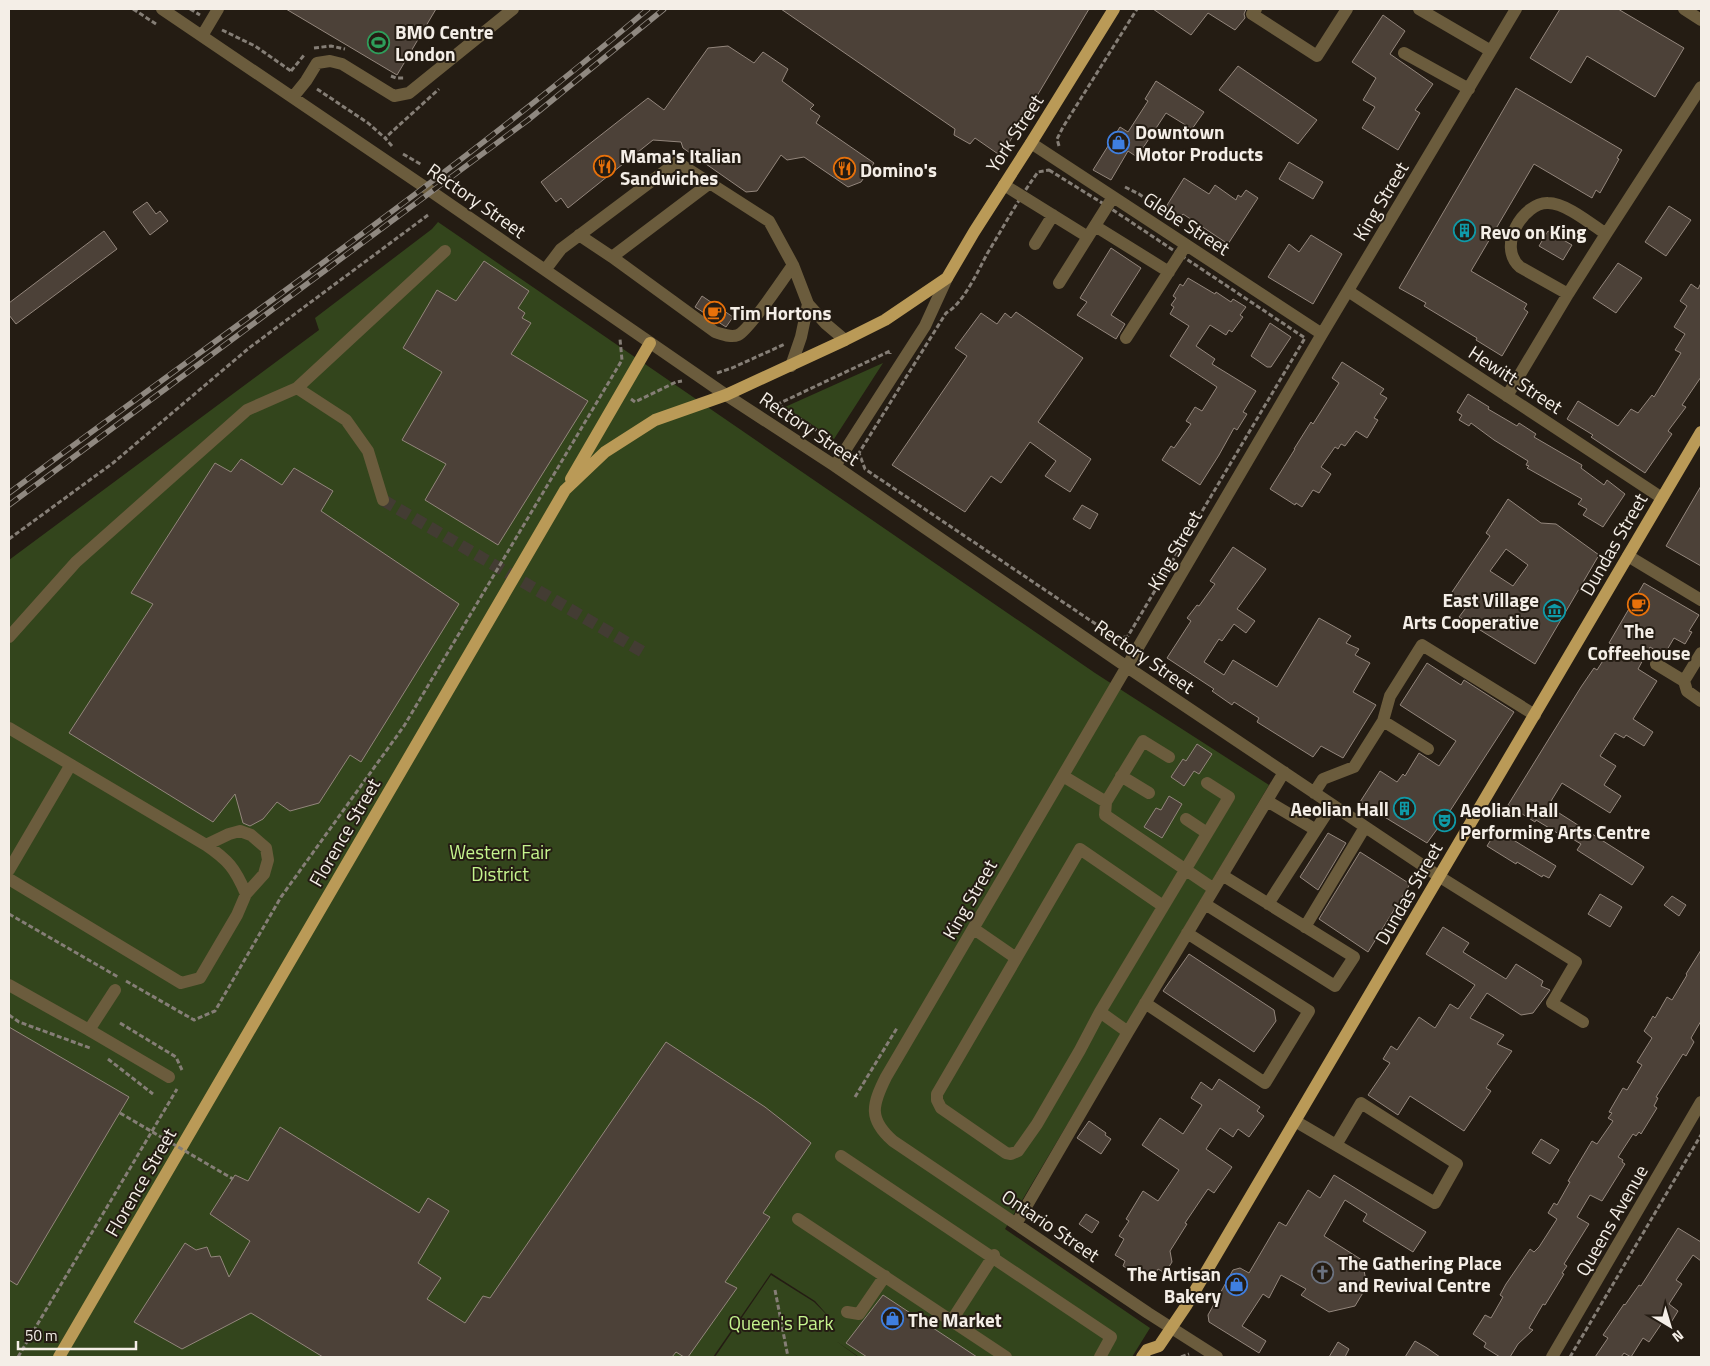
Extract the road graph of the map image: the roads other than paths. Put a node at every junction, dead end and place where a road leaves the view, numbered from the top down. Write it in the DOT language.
graph roads {
  1 [pos="162,9"];
  2 [pos="218,9"];
  3 [pos="513,9"];
  4 [pos="1114,9"];
  5 [pos="1256,9"];
  6 [pos="1347,9"];
  7 [pos="1419,9"];
  8 [pos="1516,9"];
  9 [pos="1684,9"];
  10 [pos="1701,20"];
  11 [pos="202,36"];
  12 [pos="1491,51"];
  13 [pos="1404,53"];
  14 [pos="1701,87"];
  15 [pos="1469,89"];
  16 [pos="293,97"];
  17 [pos="1031,143"];
  18 [pos="710,184"];
  19 [pos="1004,184"];
  20 [pos="1108,202"];
  21 [pos="1053,215"];
  22 [pos="1091,232"];
  23 [pos="1606,234"];
  24 [pos="579,235"];
  25 [pos="1035,244"];
  26 [pos="1183,250"];
  27 [pos="445,251"];
  28 [pos="612,258"];
  29 [pos="793,265"];
  30 [pos="545,270"];
  31 [pos="1169,272"];
  32 [pos="947,278"];
  33 [pos="1059,283"];
  34 [pos="1348,291"];
  35 [pos="1568,294"];
  36 [pos="808,304"];
  37 [pos="1322,334"];
  38 [pos="1126,338"];
  39 [pos="846,340"];
  40 [pos="650,343"];
  41 [pos="791,366"];
  42 [pos="297,388"];
  43 [pos="726,395"];
  44 [pos="1507,396"];
  45 [pos="1701,432"];
  46 [pos="834,466"];
  47 [pos="565,490"];
  48 [pos="1662,498"];
  49 [pos="383,500"];
  50 [pos="1628,556"];
  51 [pos="1701,600"];
  52 [pos="9,637"];
  53 [pos="1701,653"];
  54 [pos="1656,664"];
  55 [pos="1127,667"];
  56 [pos="1684,681"];
  57 [pos="1701,701"];
  58 [pos="1535,715"];
  59 [pos="1383,721"];
  60 [pos="9,728"];
  61 [pos="1428,749"];
  62 [pos="1169,757"];
  63 [pos="70,766"];
  64 [pos="1284,772"];
  65 [pos="1063,776"];
  66 [pos="1121,776"];
  67 [pos="1207,783"];
  68 [pos="1149,793"];
  69 [pos="1314,793"];
  70 [pos="1267,801"];
  71 [pos="1106,802"];
  72 [pos="1332,804"];
  73 [pos="1186,819"];
  74 [pos="1365,827"];
  75 [pos="1316,830"];
  76 [pos="1207,832"];
  77 [pos="206,844"];
  78 [pos="1185,869"];
  79 [pos="9,870"];
  80 [pos="1222,875"];
  81 [pos="1440,877"];
  82 [pos="9,879"];
  83 [pos="1214,889"];
  84 [pos="246,894"];
  85 [pos="1205,904"];
  86 [pos="1268,904"];
  87 [pos="1163,906"];
  88 [pos="1305,927"];
  89 [pos="974,929"];
  90 [pos="1187,933"];
  91 [pos="1016,958"];
  92 [pos="9,984"];
  93 [pos="115,990"];
  94 [pos="1145,1003"];
  95 [pos="1100,1012"];
  96 [pos="1583,1022"];
  97 [pos="89,1030"];
  98 [pos="1128,1032"];
  99 [pos="168,1077"];
  100 [pos="1701,1102"];
  101 [pos="874,1114"];
  102 [pos="1295,1121"];
  103 [pos="1336,1145"];
  104 [pos="841,1156"];
  105 [pos="798,1219"];
  106 [pos="1016,1224"];
  107 [pos="993,1257"];
  108 [pos="885,1276"];
  109 [pos="847,1312"];
  110 [pos="952,1320"];
  111 [pos="1171,1328"];
  112 [pos="1160,1352"];
  113 [pos="59,1357"];
  114 [pos="1006,1357"];
  115 [pos="1100,1357"];
  116 [pos="1142,1357"];
  117 [pos="1217,1357"];
  118 [pos="1552,1357"];
  1 -- 11 [label="street, Rectory Street"];
  2 -- 11 [label="street"];
  3 -- 16 [label="street"];
  4 -- 17 [label="main road, York Street"];
  5 -- 6 [label="street"];
  7 -- 12 [label="street"];
  8 -- 12 [label="street, King Street"];
  9 -- 10 [label="street"];
  11 -- 16 [label="street, Rectory Street"];
  12 -- 15 [label="street, King Street"];
  13 -- 15 [label="street"];
  14 -- 23 [label="street"];
  15 -- 34 [label="street, King Street"];
  16 -- 30 [label="street, Rectory Street"];
  17 -- 19 [label="main road, York Street"];
  17 -- 20 [label="street, Glebe Street"];
  18 -- 24 [label="street"];
  18 -- 28 [label="street"];
  18 -- 29 [label="street"];
  19 -- 21 [label="street"];
  19 -- 32 [label="main road, York Street"];
  20 -- 22 [label="street"];
  20 -- 26 [label="street, Glebe Street"];
  21 -- 22 [label="street"];
  21 -- 25 [label="street"];
  22 -- 31 [label="street"];
  22 -- 33 [label="street"];
  23 -- 35 [label="street"];
  23 -- 35 [label="street"];
  24 -- 28 [label="street"];
  24 -- 30 [label="street"];
  26 -- 31 [label="street"];
  26 -- 37 [label="street, Glebe Street"];
  27 -- 42 [label="street"];
  28 -- 29 [label="street"];
  29 -- 36 [label="street"];
  30 -- 40 [label="street, Rectory Street"];
  31 -- 38 [label="street"];
  32 -- 39 [label="main road, York Street"];
  32 -- 46 [label="street, York Street"];
  34 -- 37 [label="street, King Street"];
  34 -- 44 [label="street, Hewitt Street"];
  35 -- 44 [label="street"];
  36 -- 39 [label="street"];
  36 -- 41 [label="street"];
  37 -- 55 [label="street, King Street"];
  39 -- 41 [label="main road, York Street"];
  40 -- 43 [label="street, Rectory Street"];
  40 -- 47 [label="main road"];
  41 -- 43 [label="main road, York Street"];
  42 -- 49 [label="street"];
  42 -- 52 [label="street"];
  43 -- 46 [label="street, Rectory Street"];
  43 -- 47 [label="main road, Florence Street"];
  44 -- 48 [label="street, Hewitt Street"];
  45 -- 48 [label="main road, Dundas Street"];
  46 -- 55 [label="street, Rectory Street"];
  47 -- 113 [label="main road, Florence Street"];
  48 -- 50 [label="main road, Dundas Street"];
  50 -- 51 [label="street"];
  50 -- 58 [label="main road, Dundas Street"];
  53 -- 56 [label="street"];
  54 -- 56 [label="street"];
  55 -- 64 [label="street, Rectory Street"];
  55 -- 65 [label="street, King Street"];
  56 -- 57 [label="street"];
  58 -- 59 [label="street"];
  58 -- 81 [label="main road, Dundas Street"];
  59 -- 61 [label="street"];
  59 -- 69 [label="street"];
  60 -- 63 [label="street"];
  62 -- 66 [label="street"];
  63 -- 77 [label="street"];
  63 -- 79 [label="street"];
  64 -- 69 [label="street, Rectory Street"];
  64 -- 70 [label="street"];
  65 -- 71 [label="street"];
  65 -- 89 [label="street, King Street"];
  66 -- 68 [label="street"];
  66 -- 71 [label="street"];
  67 -- 76 [label="street"];
  69 -- 72 [label="street, Rectory Street"];
  70 -- 75 [label="street"];
  70 -- 80 [label="street"];
  71 -- 78 [label="street"];
  72 -- 74 [label="street, Rectory Street"];
  72 -- 75 [label="street"];
  73 -- 76 [label="street"];
  74 -- 81 [label="street, Rectory Street"];
  74 -- 88 [label="street"];
  75 -- 86 [label="street"];
  76 -- 78 [label="street"];
  77 -- 84 [label="street"];
  77 -- 84 [label="street"];
  78 -- 83 [label="street"];
  78 -- 87 [label="street"];
  80 -- 83 [label="street"];
  80 -- 86 [label="street"];
  81 -- 96 [label="street, Rectory Street"];
  81 -- 102 [label="main road, Dundas Street"];
  82 -- 84 [label="street"];
  83 -- 85 [label="street"];
  85 -- 88 [label="street"];
  85 -- 90 [label="street"];
  86 -- 88 [label="street"];
  87 -- 91 [label="street"];
  87 -- 95 [label="street"];
  89 -- 91 [label="street"];
  89 -- 101 [label="street, King Street"];
  90 -- 94 [label="street"];
  90 -- 94 [label="street"];
  91 -- 95 [label="street"];
  92 -- 97 [label="street"];
  93 -- 97 [label="street"];
  94 -- 98 [label="street"];
  95 -- 98 [label="street"];
  97 -- 99 [label="street"];
  98 -- 106 [label="street"];
  100 -- 118 [label="street, Queens Avenue"];
  101 -- 106 [label="street, Ontario Street"];
  102 -- 103 [label="street"];
  102 -- 111 [label="main road, Dundas Street"];
  103 -- 103 [label="street"];
  104 -- 107 [label="street"];
  105 -- 108 [label="street"];
  106 -- 111 [label="street, Ontario Street"];
  107 -- 110 [label="street"];
  107 -- 115 [label="street"];
  108 -- 109 [label="street"];
  108 -- 110 [label="street"];
  110 -- 114 [label="street"];
  111 -- 112 [label="main road, Dundas Street"];
  111 -- 117 [label="street, Ontario Street"];
  112 -- 116 [label="main road, Dundas Street"];
}
